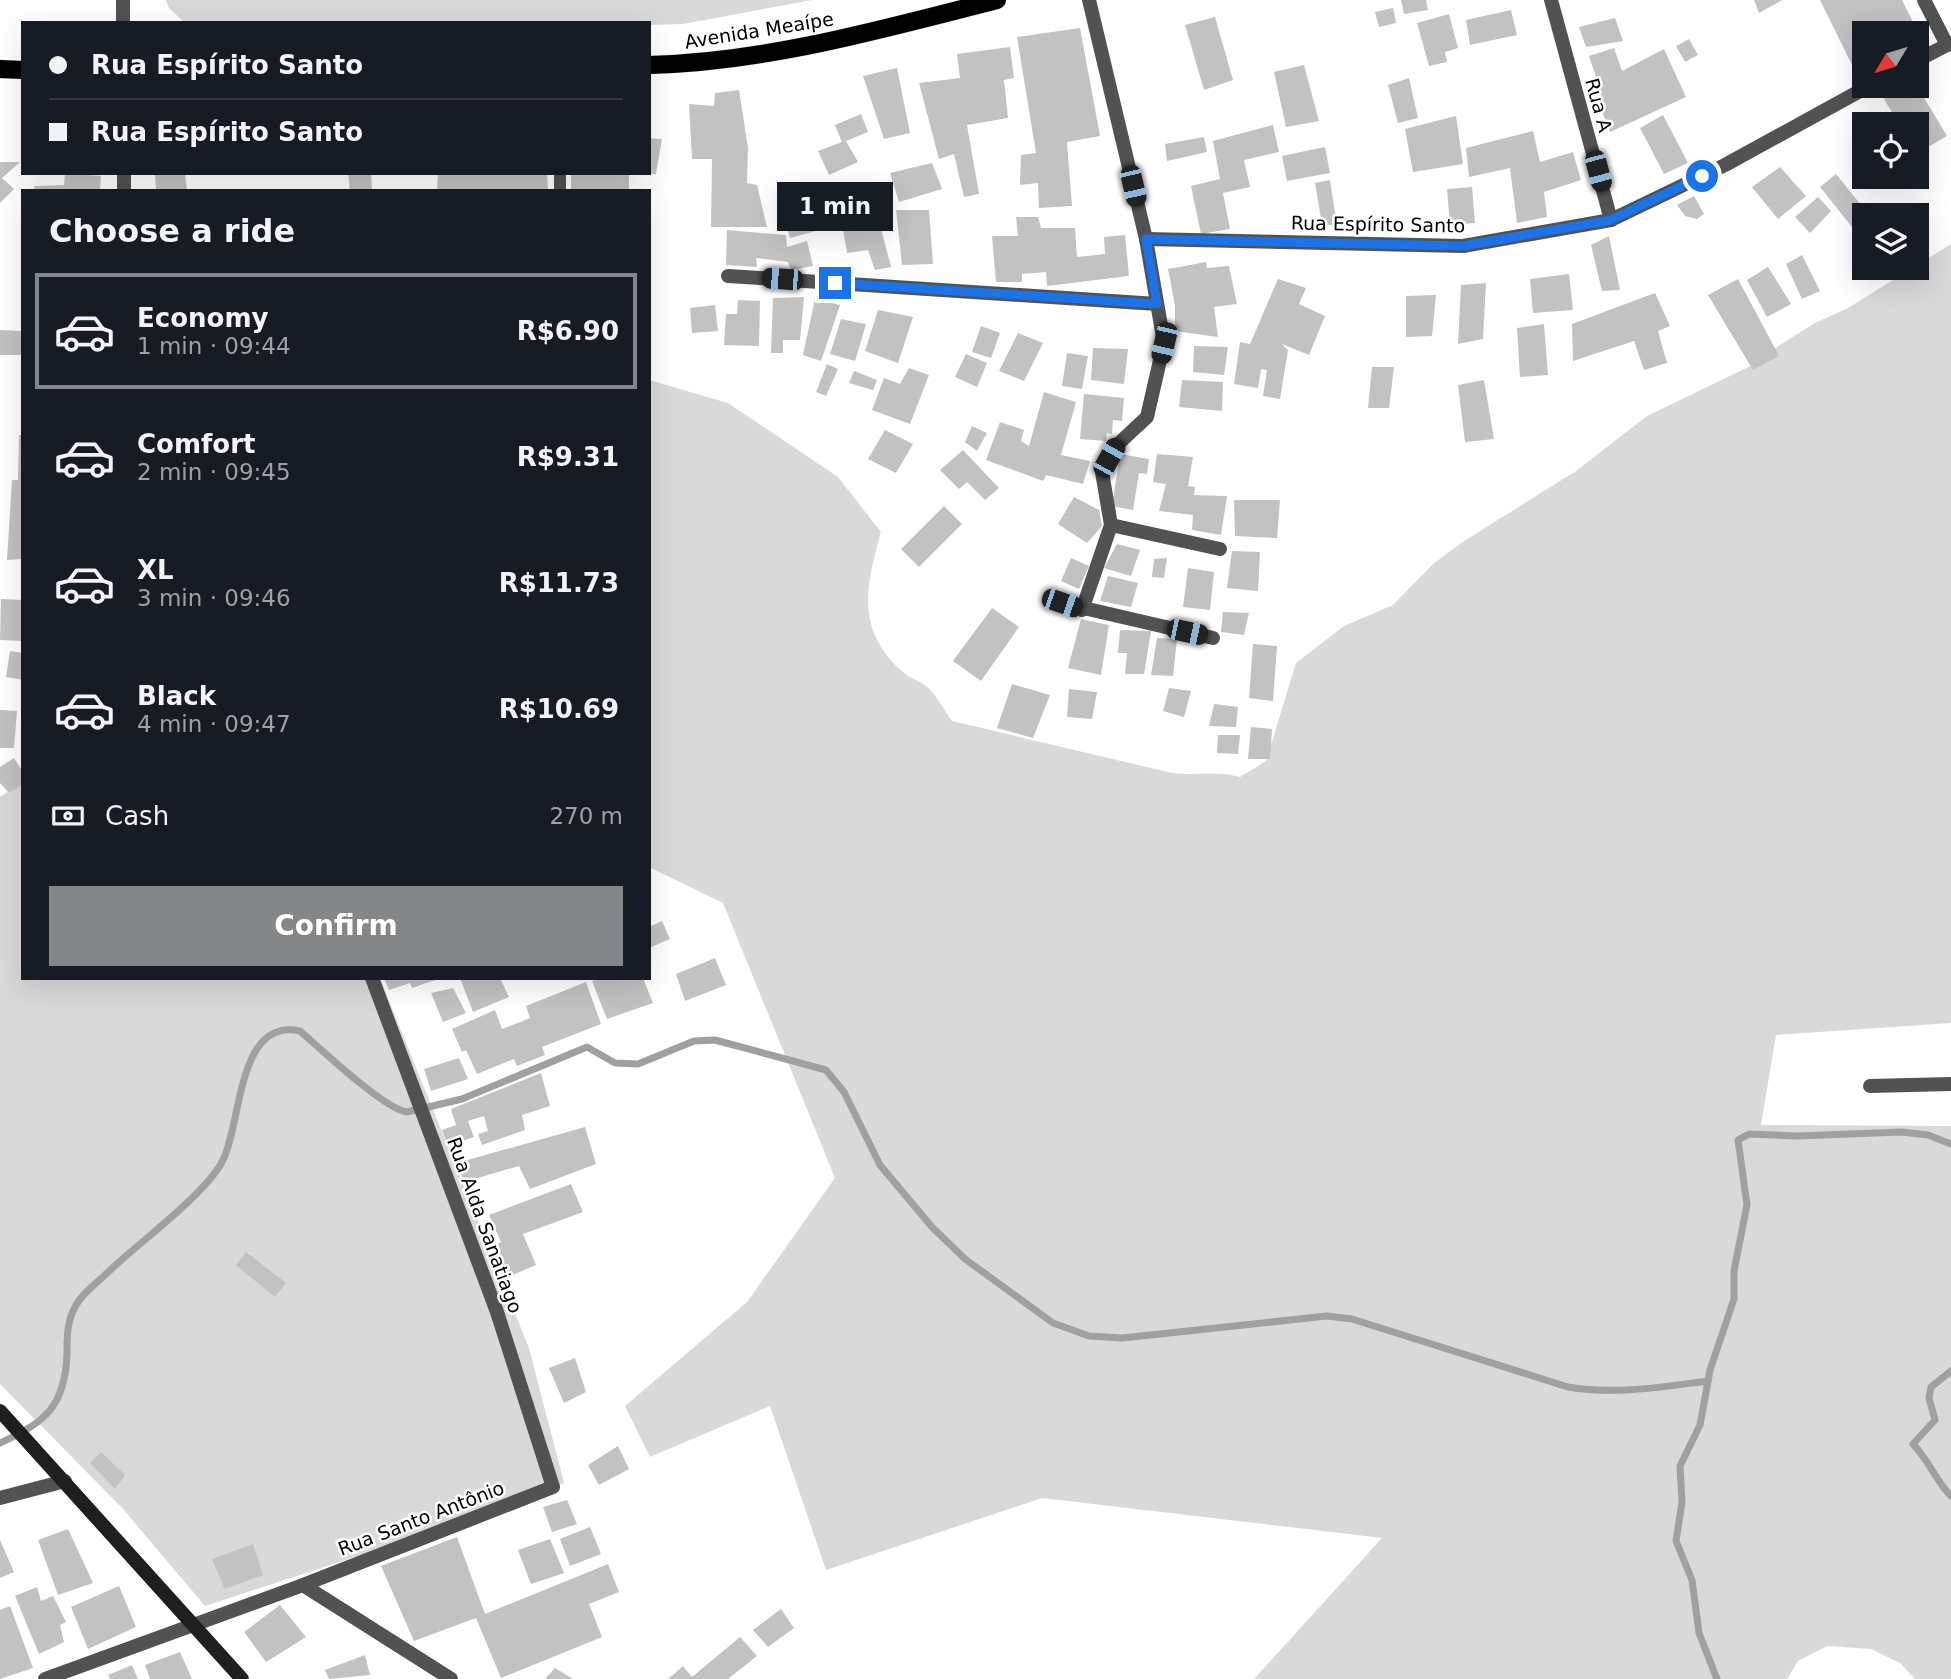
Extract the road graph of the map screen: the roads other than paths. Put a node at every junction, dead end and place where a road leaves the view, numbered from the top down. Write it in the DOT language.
graph roads {
  1 [pos="123,0"];
  2 [pos="997,0"];
  3 [pos="1089,0"];
  4 [pos="1551,0"];
  5 [pos="1924,0"];
  6 [pos="123,21"];
  7 [pos="1949,44"];
  8 [pos="1929,54"];
  9 [pos="651,65"];
  10 [pos="0,69"];
  11 [pos="21,70"];
  12 [pos="1852,95"];
  13 [pos="1611,220"];
  14 [pos="1146,239"];
  15 [pos="728,276"];
  16 [pos="1157,304"];
  17 [pos="1111,525"];
  18 [pos="1220,549"];
  19 [pos="1062,603"];
  20 [pos="1082,610"];
  21 [pos="1213,638"];
  22 [pos="373,980"];
  23 [pos="1951,1084"];
  24 [pos="1870,1086"];
  25 [pos="0,1411"];
  26 [pos="65,1481"];
  27 [pos="553,1487"];
  28 [pos="0,1498"];
  29 [pos="303,1585"];
  30 [pos="196,1626"];
  31 [pos="46,1679"];
  32 [pos="242,1679"];
  33 [pos="451,1679"];
  1 -- 6 [label="street"];
  2 -- 9 [label="main road, Avenida Meaípe"];
  3 -- 14 [label="street"];
  4 -- 13 [label="street, Rua A"];
  5 -- 7 [label="street"];
  7 -- 8 [label="street"];
  10 -- 11 [label="main road"];
  12 -- 13 [label="street, Rua Espírito Santo"];
  13 -- 14 [label="street, Rua Espírito Santo"];
  14 -- 16 [label="street"];
  15 -- 16 [label="street"];
  16 -- 17 [label="street"];
  17 -- 18 [label="street"];
  17 -- 20 [label="street"];
  19 -- 20 [label="street"];
  20 -- 21 [label="street"];
  22 -- 27 [label="street, Rua Alda Sanatiago"];
  23 -- 24 [label="street"];
  25 -- 26 [label="street"];
  26 -- 28 [label="street"];
  26 -- 30 [label="street"];
  27 -- 29 [label="street, Rua Santo Antônio"];
  29 -- 30 [label="street, Rua Santo Antônio"];
  29 -- 33 [label="street"];
  30 -- 31 [label="street, Rua Santo Antônio"];
  30 -- 32 [label="street"];
}
